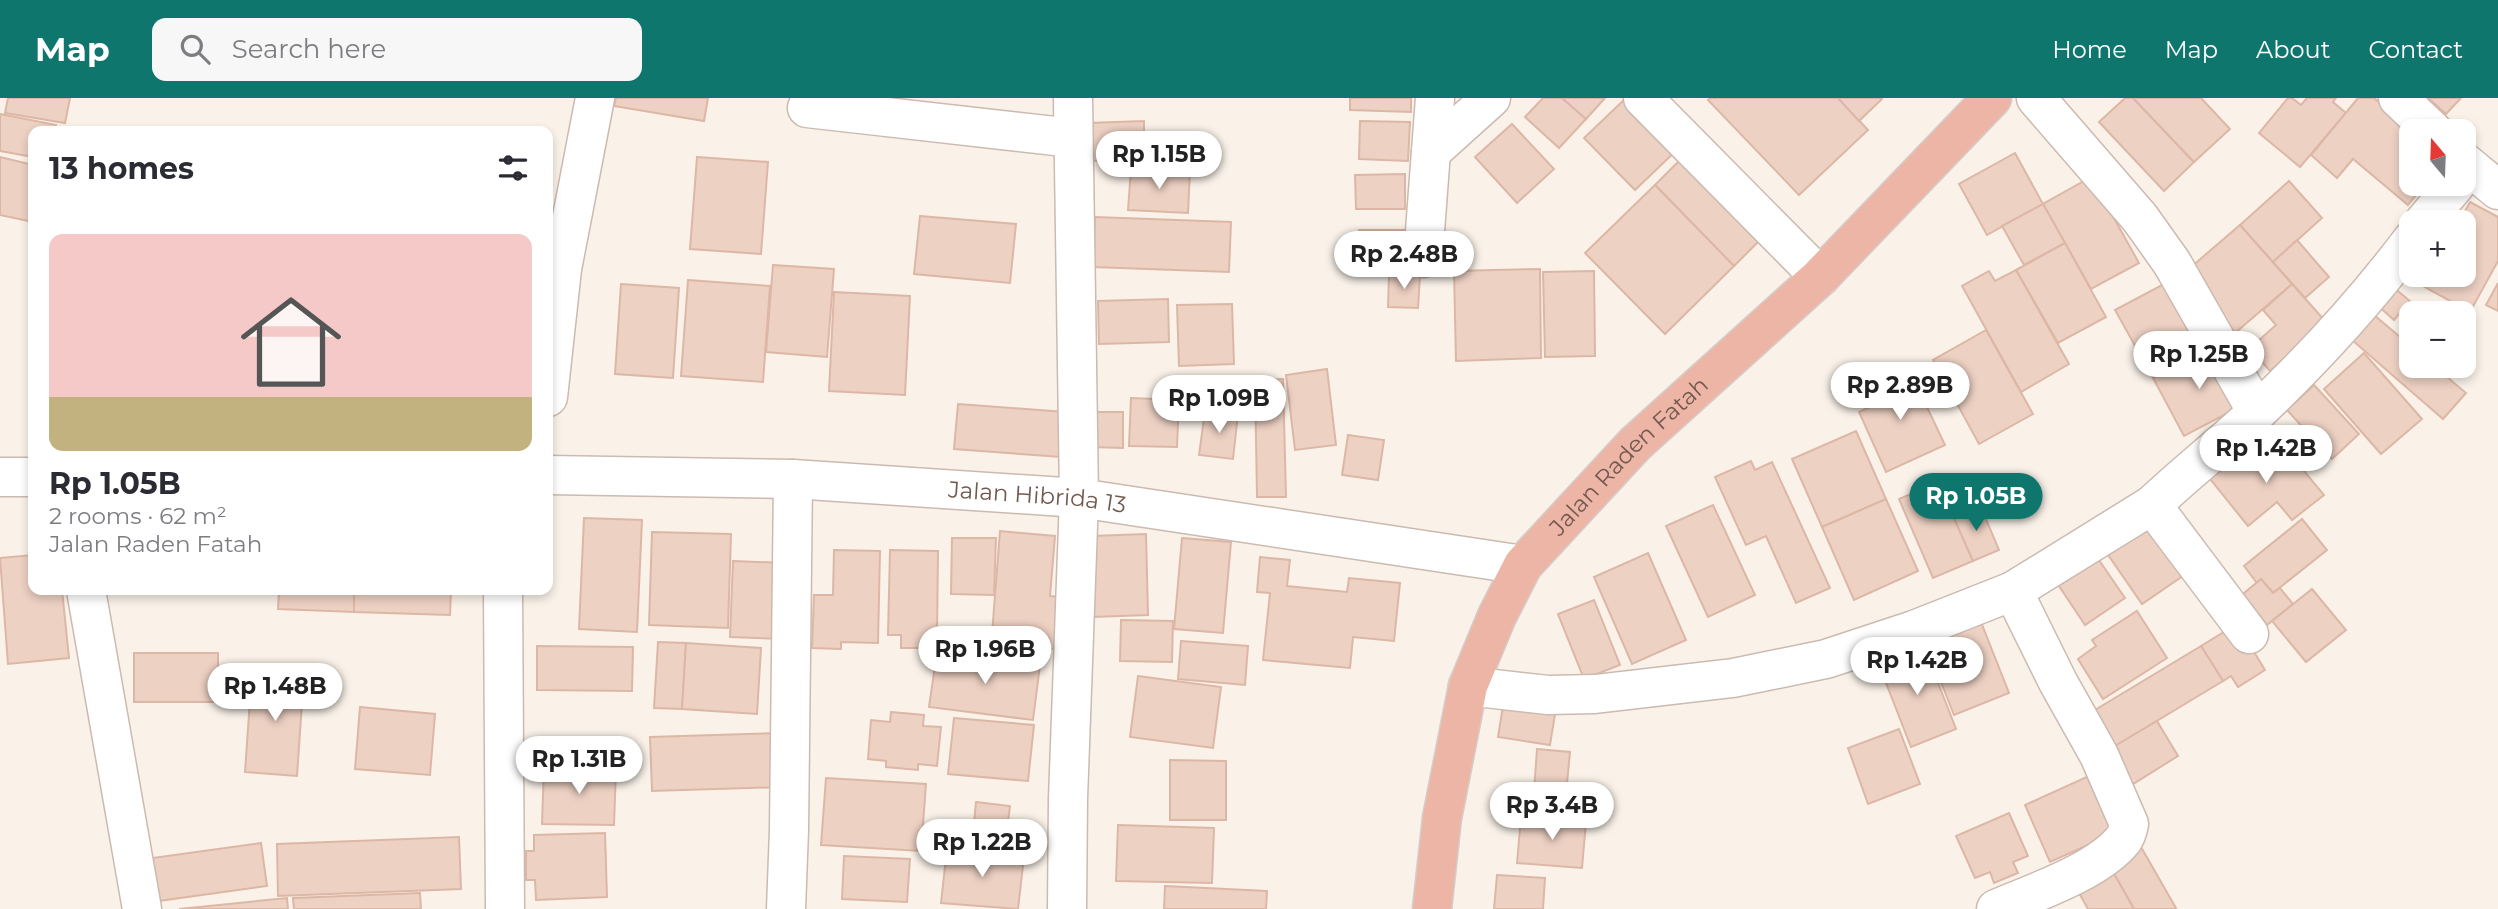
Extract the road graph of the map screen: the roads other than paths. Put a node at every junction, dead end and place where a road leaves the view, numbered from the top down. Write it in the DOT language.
graph roads {
  1 [pos="595,98"];
  2 [pos="1073,98"];
  3 [pos="1435,98"];
  4 [pos="1491,98"];
  5 [pos="1643,98"];
  6 [pos="1992,98"];
  7 [pos="2036,98"];
  8 [pos="2398,98"];
  9 [pos="807,108"];
  10 [pos="2420,119"];
  11 [pos="1073,138"];
  12 [pos="1431,152"];
  13 [pos="2450,196"];
  14 [pos="2436,210"];
  15 [pos="2399,257"];
  16 [pos="1423,258"];
  17 [pos="1820,277"];
  18 [pos="553,351"];
  19 [pos="2257,412"];
  20 [pos="553,474"];
  21 [pos="0,477"];
  22 [pos="28,477"];
  23 [pos="793,479"];
  24 [pos="1079,498"];
  25 [pos="2152,505"];
  26 [pos="1523,565"];
  27 [pos="2013,591"];
  28 [pos="87,595"];
  29 [pos="503,595"];
  30 [pos="2249,634"];
  31 [pos="1468,686"];
  32 [pos="142,909"];
  33 [pos="505,909"];
  34 [pos="786,909"];
  35 [pos="1067,909"];
  36 [pos="1432,909"];
  37 [pos="1996,909"];
  1 -- 18 [label="street"];
  2 -- 11 [label="street"];
  3 -- 12 [label="street"];
  4 -- 12 [label="street"];
  5 -- 17 [label="street"];
  6 -- 17 [label="highway, Jalan Raden Fatah"];
  7 -- 19 [label="street"];
  8 -- 10 [label="street"];
  9 -- 11 [label="street"];
  11 -- 24 [label="street"];
  12 -- 16 [label="street"];
  13 -- 14 [label="street"];
  15 -- 19 [label="street"];
  17 -- 26 [label="highway, Jalan Raden Fatah"];
  19 -- 25 [label="street"];
  20 -- 23 [label="street, Jalan Hibrida 13"];
  21 -- 22 [label="street"];
  23 -- 24 [label="street, Jalan Hibrida 13"];
  23 -- 34 [label="street"];
  24 -- 26 [label="street, Jalan Hibrida 13"];
  24 -- 35 [label="street"];
  25 -- 27 [label="street"];
  25 -- 30 [label="street"];
  26 -- 31 [label="highway, Jalan Raden Fatah"];
  27 -- 31 [label="street"];
  27 -- 37 [label="street"];
  28 -- 32 [label="street"];
  29 -- 33 [label="street"];
  31 -- 36 [label="highway, Jalan Raden Fatah"];
}
